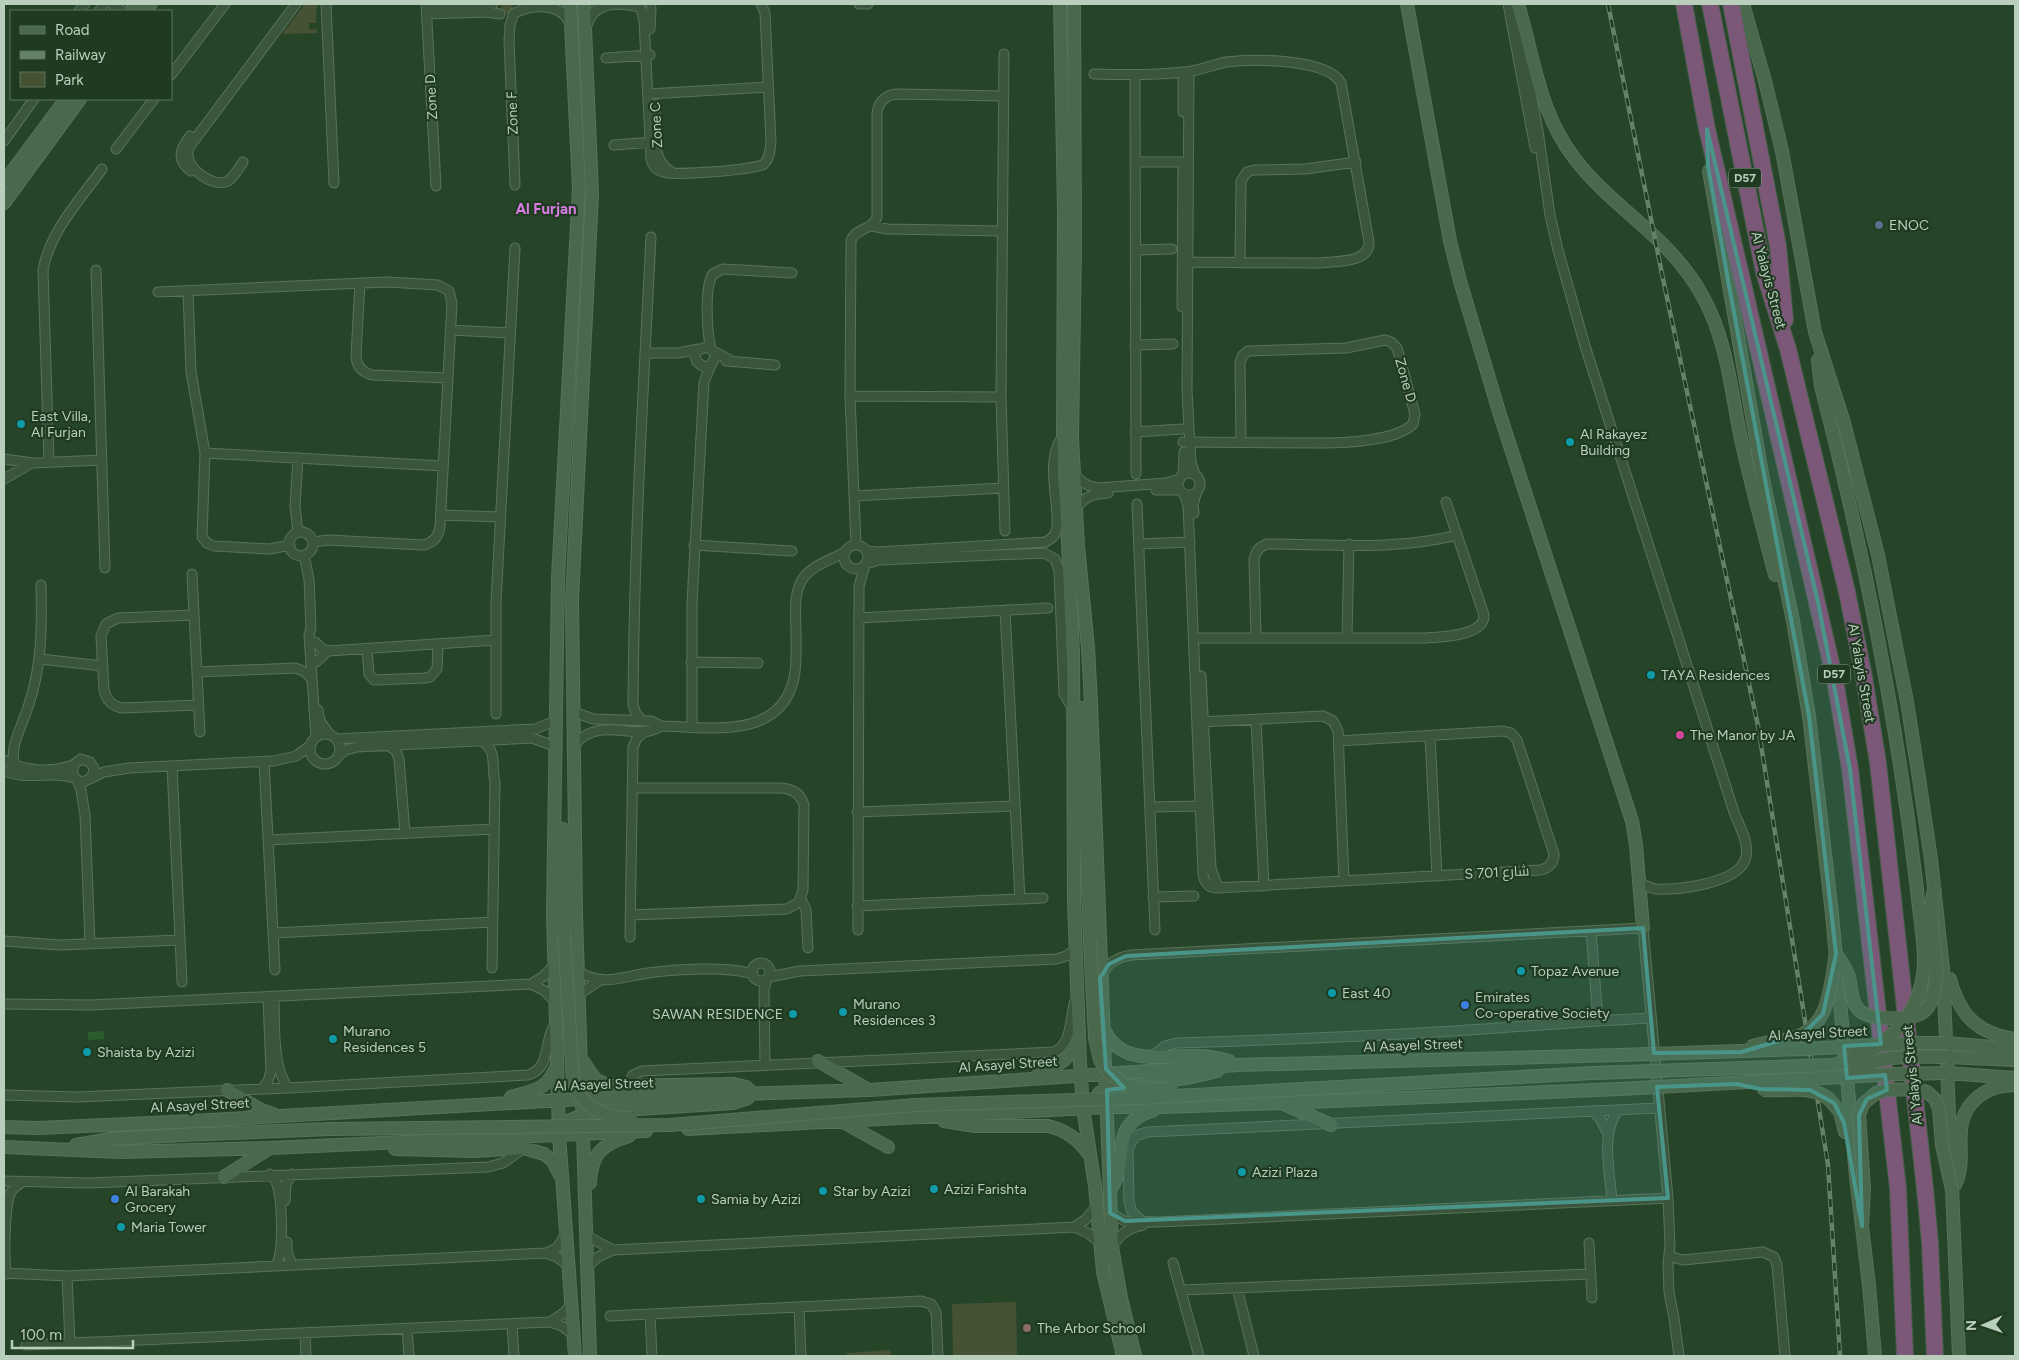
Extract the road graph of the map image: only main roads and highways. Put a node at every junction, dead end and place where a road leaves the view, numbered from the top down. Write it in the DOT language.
graph roads {
  1 [pos="570,4"];
  2 [pos="584,4"];
  3 [pos="1060,4"];
  4 [pos="1074,4"];
  5 [pos="1517,4"];
  6 [pos="1684,4"];
  7 [pos="1710,4"];
  8 [pos="1731,4"];
  9 [pos="1743,4"];
  10 [pos="1406,5"];
  11 [pos="65,100"];
  12 [pos="79,100"];
  13 [pos="1708,129"];
  14 [pos="4,181"];
  15 [pos="4,203"];
  16 [pos="1818,346"];
  17 [pos="1788,349"];
  18 [pos="1793,621"];
  19 [pos="1073,652"];
  20 [pos="557,670"];
  21 [pos="1935,886"];
  22 [pos="1642,928"];
  23 [pos="1941,945"];
  24 [pos="1836,954"];
  25 [pos="1103,1027"];
  26 [pos="1079,1030"];
  27 [pos="2015,1039"];
  28 [pos="1947,1043"];
  29 [pos="1844,1046"];
  30 [pos="2015,1049"];
  31 [pos="1741,1052"];
  32 [pos="580,1056"];
  33 [pos="1947,1057"];
  34 [pos="2015,1060"];
  35 [pos="818,1061"];
  36 [pos="557,1064"];
  37 [pos="1238,1064"];
  38 [pos="1106,1072"];
  39 [pos="1947,1073"];
  40 [pos="1081,1074"];
  41 [pos="1024,1078"];
  42 [pos="1847,1078"];
  43 [pos="2015,1078"];
  44 [pos="1736,1084"];
  45 [pos="2015,1085"];
  46 [pos="227,1090"];
  47 [pos="869,1090"];
  48 [pos="1107,1090"];
  49 [pos="1233,1093"];
  50 [pos="754,1094"];
  51 [pos="581,1099"];
  52 [pos="558,1100"];
  53 [pos="1282,1103"];
  54 [pos="507,1104"];
  55 [pos="1108,1107"];
  56 [pos="1161,1107"];
  57 [pos="1083,1108"];
  58 [pos="582,1114"];
  59 [pos="281,1116"];
  60 [pos="925,1117"];
  61 [pos="732,1120"];
  62 [pos="842,1122"];
  63 [pos="1331,1125"];
  64 [pos="4,1127"];
  65 [pos="644,1131"];
  66 [pos="559,1134"];
  67 [pos="582,1134"];
  68 [pos="342,1144"];
  69 [pos="888,1147"];
  70 [pos="4,1148"];
  71 [pos="57,1148"];
  72 [pos="270,1148"];
  73 [pos="1088,1153"];
  74 [pos="224,1177"];
  75 [pos="1856,1178"];
  76 [pos="562,1180"];
  77 [pos="1952,1190"];
  78 [pos="1109,1191"];
  79 [pos="1862,1226"];
  80 [pos="585,1235"];
  81 [pos="1875,1351"];
  82 [pos="575,1356"];
  83 [pos="590,1356"];
  84 [pos="1123,1356"];
  85 [pos="1134,1356"];
  86 [pos="1905,1356"];
  87 [pos="1934,1356"];
  88 [pos="1959,1356"];
  1 -- 20 [label="main road"];
  2 -- 32 [label="main road"];
  3 -- 19 [label="main road"];
  4 -- 25 [label="main road"];
  5 -- 18 [label="main road"];
  6 -- 13 [label="highway, Al Yalayis Street / D57"];
  7 -- 17 [label="highway, Al Yalayis Street / D57"];
  8 -- 17 [label="highway"];
  9 -- 16 [label="main road"];
  10 -- 22 [label="main road"];
  11 -- 14 [label="main road"];
  12 -- 15 [label="main road"];
  13 -- 18 [label="main road"];
  13 -- 86 [label="highway, Al Yalayis Street / D57"];
  16 -- 21 [label="main road"];
  16 -- 49 [label="main road, bridge"];
  17 -- 87 [label="highway, Al Yalayis Street / D57"];
  18 -- 24 [label="main road"];
  19 -- 26 [label="main road"];
  19 -- 49 [label="main road, bridge"];
  20 -- 36 [label="main road"];
  20 -- 61 [label="main road, bridge"];
  21 -- 23 [label="main road"];
  21 -- 24 [label="main road, bridge"];
  23 -- 27 [label="main road"];
  23 -- 28 [label="main road"];
  24 -- 29 [label="main road, bridge"];
  24 -- 31 [label="main road, bridge"];
  25 -- 37 [label="main road"];
  25 -- 38 [label="main road"];
  26 -- 40 [label="main road"];
  26 -- 41 [label="main road"];
  28 -- 29 [label="main road, Al Asayel Street, bridge"];
  28 -- 30 [label="main road, Al Asayel Street"];
  28 -- 33 [label="main road, bridge"];
  29 -- 31 [label="main road, Al Asayel Street, bridge"];
  29 -- 42 [label="main road, bridge"];
  31 -- 37 [label="main road, Al Asayel Street, bridge"];
  32 -- 50 [label="main road"];
  32 -- 51 [label="main road"];
  33 -- 34 [label="main road"];
  33 -- 39 [label="main road"];
  33 -- 42 [label="main road, bridge"];
  35 -- 47 [label="main road"];
  36 -- 52 [label="main road"];
  36 -- 54 [label="main road"];
  37 -- 38 [label="main road, Al Asayel Street"];
  37 -- 48 [label="main road"];
  38 -- 40 [label="main road, Al Asayel Street"];
  38 -- 48 [label="main road"];
  39 -- 42 [label="main road, bridge"];
  39 -- 43 [label="main road"];
  39 -- 77 [label="main road, bridge"];
  40 -- 41 [label="main road, Al Asayel Street"];
  40 -- 57 [label="main road"];
  41 -- 47 [label="main road, Al Asayel Street"];
  42 -- 44 [label="main road, bridge"];
  42 -- 75 [label="main road"];
  44 -- 53 [label="main road, bridge"];
  44 -- 75 [label="main road, bridge"];
  45 -- 77 [label="main road"];
  46 -- 59 [label="main road"];
  47 -- 50 [label="main road, Al Asayel Street"];
  48 -- 55 [label="main road"];
  48 -- 57 [label="main road"];
  49 -- 61 [label="main road, bridge"];
  50 -- 51 [label="main road, Al Asayel Street"];
  50 -- 58 [label="main road"];
  51 -- 52 [label="main road, Al Asayel Street"];
  51 -- 58 [label="main road"];
  52 -- 54 [label="main road, Al Asayel Street"];
  52 -- 66 [label="main road"];
  53 -- 56 [label="main road"];
  53 -- 63 [label="main road"];
  54 -- 59 [label="main road, Al Asayel Street"];
  55 -- 56 [label="main road"];
  55 -- 57 [label="main road"];
  55 -- 78 [label="main road"];
  56 -- 78 [label="main road"];
  57 -- 60 [label="main road"];
  57 -- 73 [label="main road"];
  58 -- 66 [label="main road"];
  58 -- 67 [label="main road"];
  59 -- 64 [label="main road, Al Asayel Street"];
  60 -- 62 [label="main road"];
  60 -- 73 [label="main road"];
  61 -- 71 [label="main road, bridge"];
  62 -- 65 [label="main road"];
  62 -- 69 [label="main road"];
  65 -- 67 [label="main road"];
  65 -- 80 [label="main road"];
  66 -- 67 [label="main road"];
  66 -- 68 [label="main road"];
  66 -- 76 [label="main road"];
  67 -- 80 [label="main road"];
  68 -- 72 [label="main road"];
  68 -- 76 [label="main road"];
  70 -- 71 [label="main road"];
  71 -- 72 [label="main road"];
  72 -- 74 [label="main road"];
  73 -- 84 [label="main road"];
  75 -- 79 [label="main road, bridge"];
  76 -- 82 [label="main road"];
  77 -- 79 [label="main road, bridge"];
  77 -- 88 [label="main road"];
  78 -- 85 [label="main road"];
  79 -- 81 [label="main road"];
  80 -- 83 [label="main road"];
}
